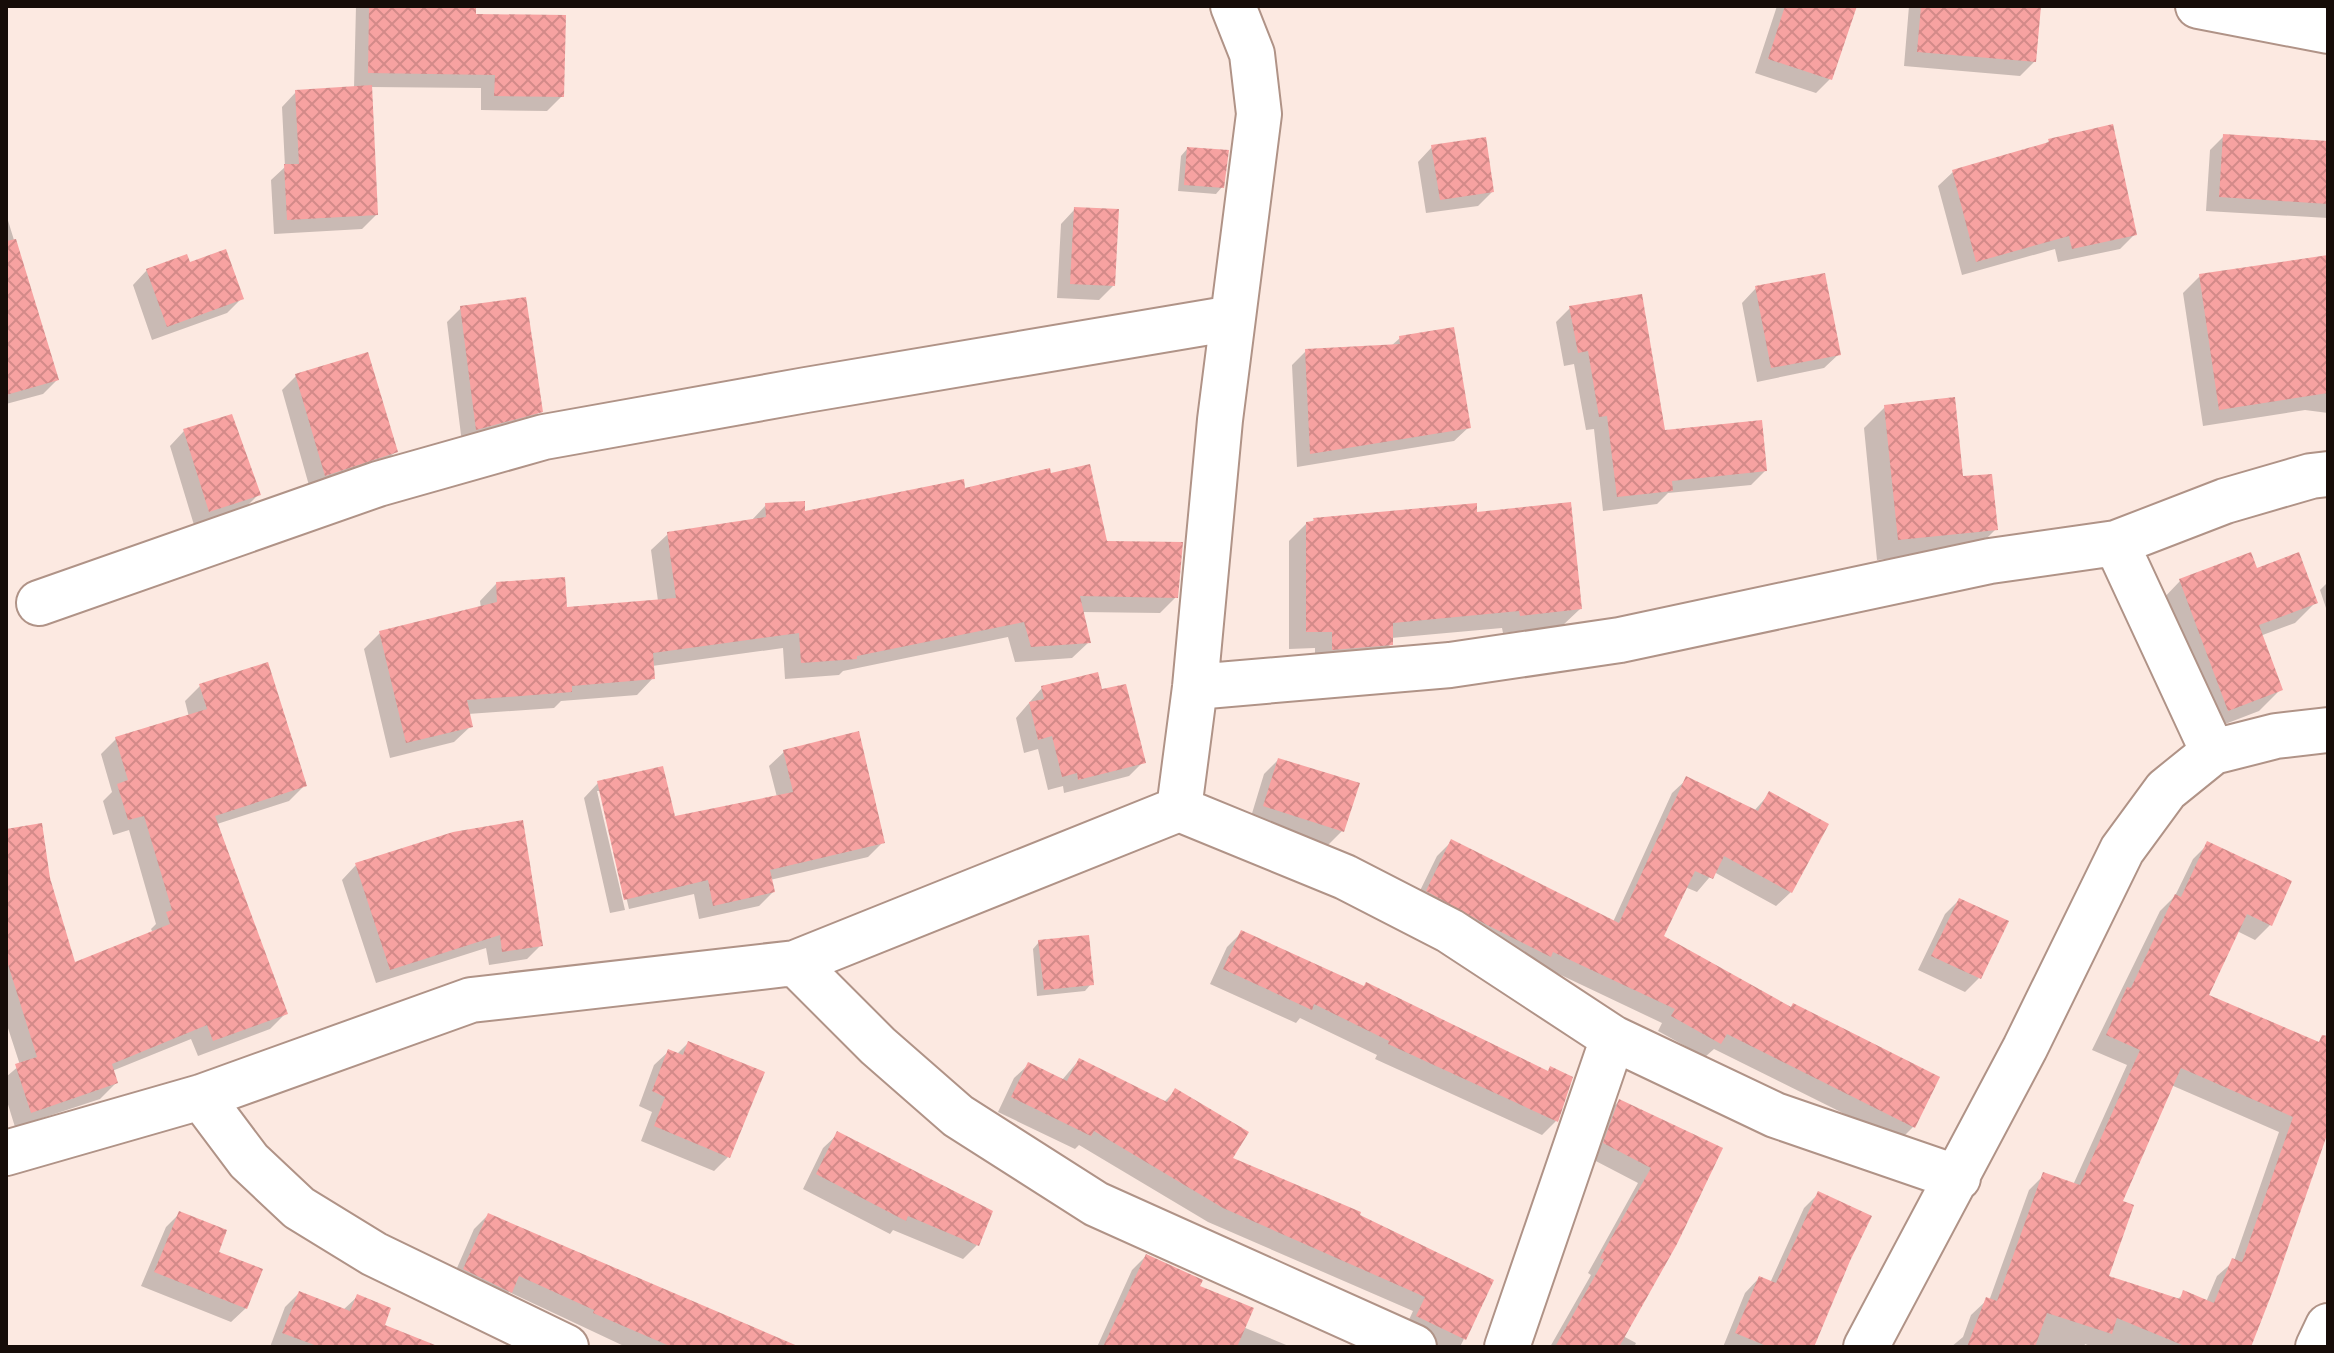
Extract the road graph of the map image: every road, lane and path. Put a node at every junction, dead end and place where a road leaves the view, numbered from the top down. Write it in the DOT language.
graph roads {
  1 [pos="1233,6"];
  2 [pos="2198,6"];
  3 [pos="2328,31"];
  4 [pos="1233,318"];
  5 [pos="2328,474"];
  6 [pos="2116,543"];
  7 [pos="39,603"];
  8 [pos="1195,687"];
  9 [pos="2328,730"];
  10 [pos="2213,752"];
  11 [pos="1179,809"];
  12 [pos="795,963"];
  13 [pos="1613,1038"];
  14 [pos="201,1097"];
  15 [pos="6,1153"];
  16 [pos="1958,1178"];
  17 [pos="2328,1326"];
  18 [pos="566,1347"];
  19 [pos="1414,1347"];
  20 [pos="1507,1347"];
  21 [pos="1866,1347"];
  22 [pos="2318,1347"];
  1 -- 4 [label="street"];
  2 -- 3 [label="street"];
  4 -- 7 [label="street"];
  4 -- 8 [label="street"];
  5 -- 6 [label="street"];
  6 -- 8 [label="street"];
  6 -- 10 [label="street"];
  8 -- 11 [label="street"];
  9 -- 10 [label="street"];
  10 -- 16 [label="street"];
  11 -- 12 [label="street"];
  11 -- 13 [label="street"];
  12 -- 14 [label="street"];
  12 -- 19 [label="street"];
  13 -- 16 [label="street"];
  13 -- 20 [label="street"];
  14 -- 15 [label="street"];
  14 -- 18 [label="street"];
  16 -- 21 [label="street"];
  17 -- 22 [label="street"];
}
